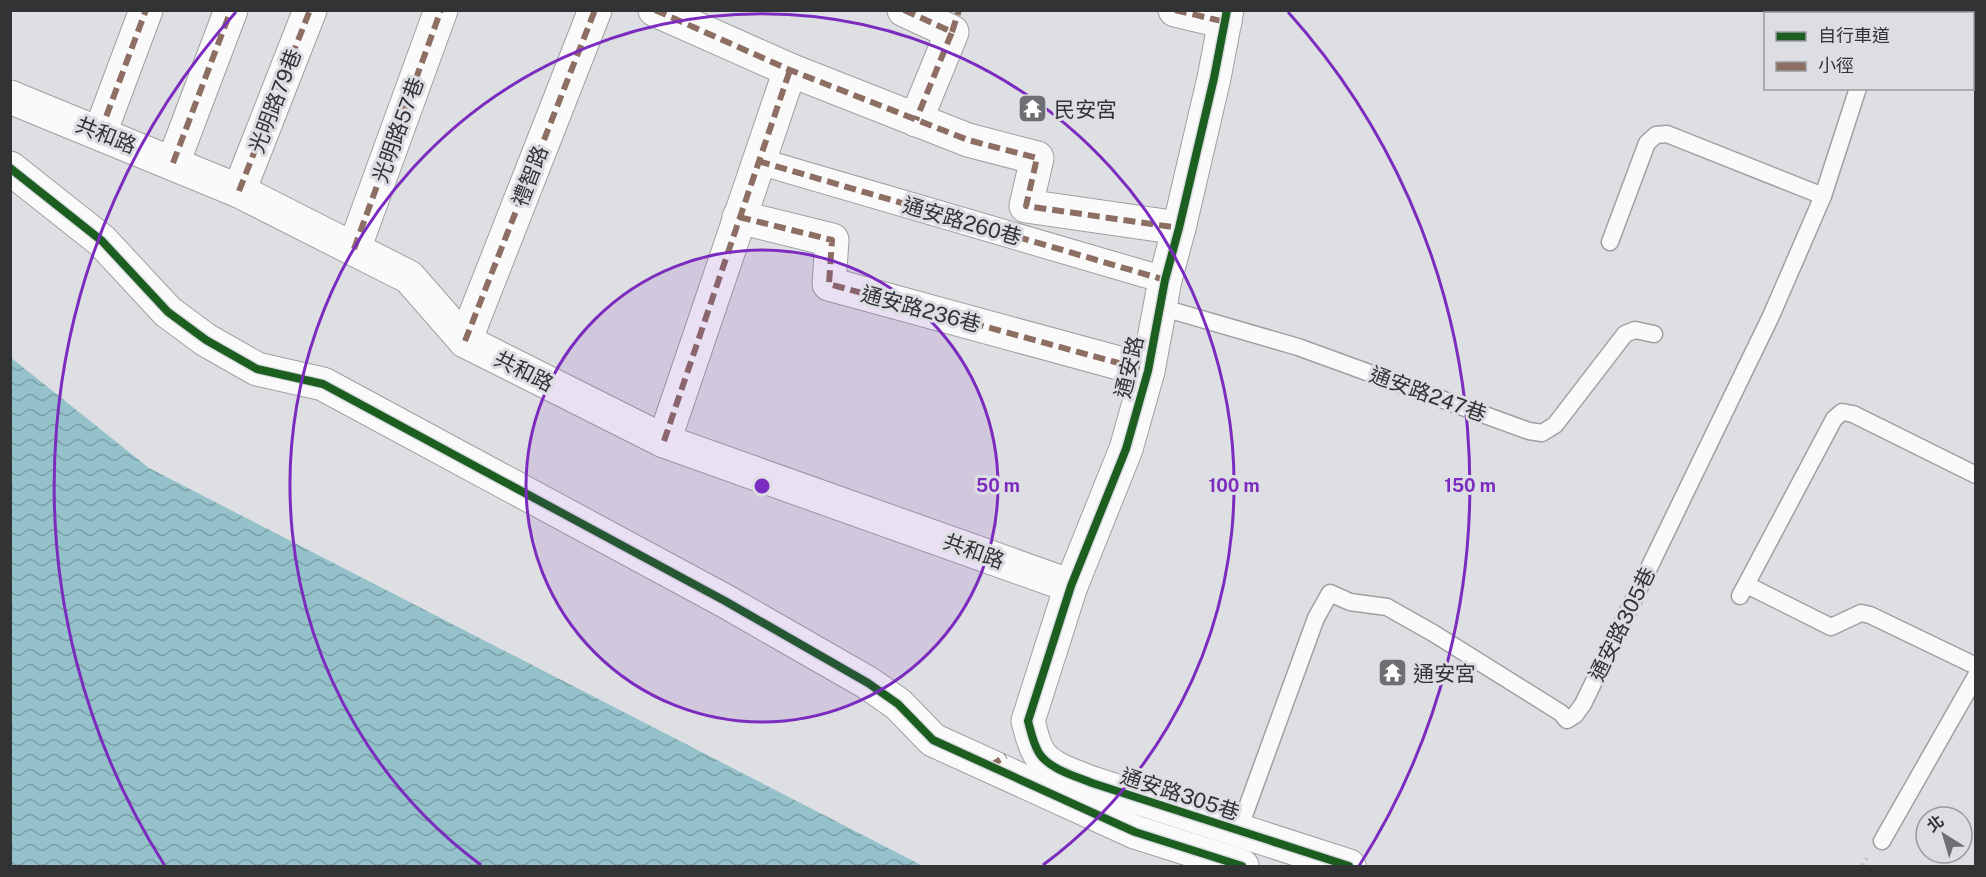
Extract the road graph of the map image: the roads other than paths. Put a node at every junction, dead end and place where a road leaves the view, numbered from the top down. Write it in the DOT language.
graph roads {
  1 [pos="146,10"];
  2 [pos="231,10"];
  3 [pos="310,10"];
  4 [pos="441,10"];
  5 [pos="595,10"];
  6 [pos="655,10"];
  7 [pos="904,10"];
  8 [pos="1175,10"];
  9 [pos="1226,16"];
  10 [pos="956,21"];
  11 [pos="790,70"];
  12 [pos="1857,90"];
  13 [pos="10,97"];
  14 [pos="916,120"];
  15 [pos="99,133"];
  16 [pos="758,161"];
  17 [pos="173,163"];
  18 [pos="10,168"];
  19 [pos="239,191"];
  20 [pos="1823,196"];
  21 [pos="740,218"];
  22 [pos="1179,228"];
  23 [pos="1610,242"];
  24 [pos="354,249"];
  25 [pos="1162,294"];
  26 [pos="1654,334"];
  27 [pos="465,341"];
  28 [pos="1148,371"];
  29 [pos="664,441"];
  30 [pos="1976,475"];
  31 [pos="1071,586"];
  32 [pos="1976,666"];
  33 [pos="1976,676"];
  34 [pos="1028,721"];
  35 [pos="1238,832"];
  36 [pos="1882,841"];
  37 [pos="1242,867"];
  38 [pos="1349,867"];
  1 -- 15 [label="street"];
  2 -- 17 [label="street"];
  3 -- 19 [label="street, 光明路79巷"];
  4 -- 24 [label="street, 光明路57巷"];
  5 -- 27 [label="street, 禮智路"];
  6 -- 11 [label="street"];
  7 -- 10 [label="street"];
  8 -- 9 [label="street"];
  9 -- 22 [label="street, 通安路"];
  10 -- 14 [label="street"];
  11 -- 14 [label="street"];
  11 -- 16 [label="street"];
  12 -- 20 [label="lane"];
  13 -- 15 [label="street, 共和路"];
  14 -- 22 [label="street"];
  15 -- 17 [label="street, 共和路"];
  16 -- 21 [label="street"];
  16 -- 25 [label="street, 通安路260巷"];
  17 -- 19 [label="street, 共和路"];
  18 -- 37 [label="street"];
  19 -- 24 [label="street, 共和路"];
  20 -- 23 [label="lane"];
  20 -- 35 [label="lane, 通安路305巷"];
  21 -- 28 [label="street, 通安路236巷"];
  21 -- 29 [label="street"];
  22 -- 25 [label="street, 通安路"];
  24 -- 27 [label="street, 共和路"];
  25 -- 26 [label="lane, 通安路247巷"];
  25 -- 28 [label="street, 通安路"];
  27 -- 29 [label="street, 共和路"];
  28 -- 31 [label="street, 通安路"];
  29 -- 31 [label="street, 共和路"];
  30 -- 32 [label="lane"];
  31 -- 34 [label="street, 通安路"];
  33 -- 36 [label="lane"];
  34 -- 35 [label="street, 通安路305巷"];
  35 -- 38 [label="street, 通安路305巷"];
}
